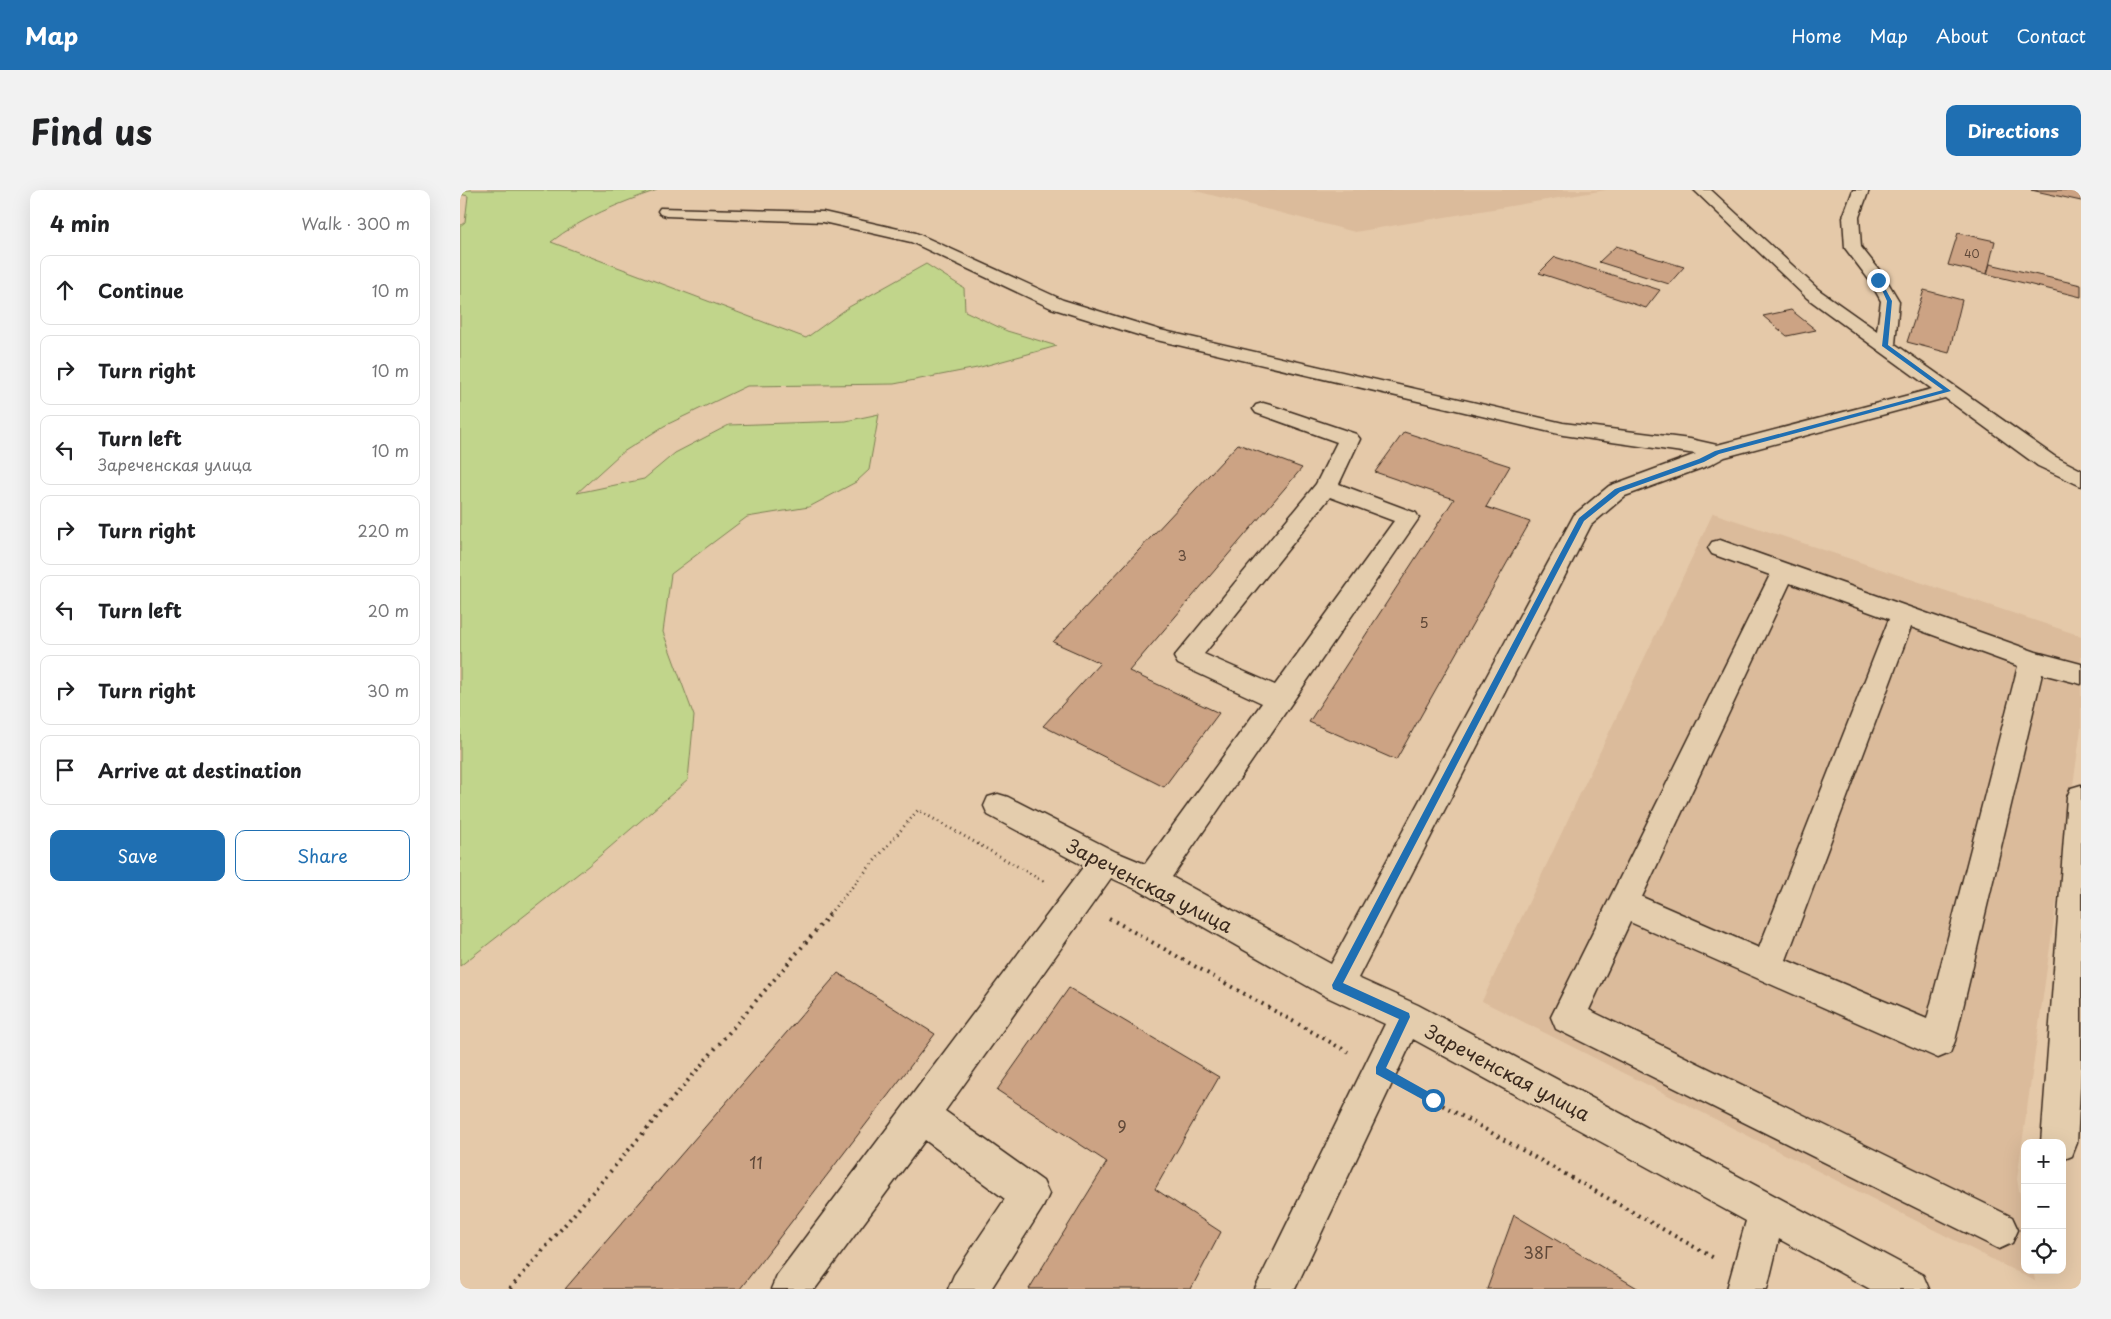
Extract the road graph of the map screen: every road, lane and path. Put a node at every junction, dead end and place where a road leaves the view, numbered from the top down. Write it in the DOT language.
graph roads {
  1 [pos="1702,190"];
  2 [pos="1861,190"];
  3 [pos="666,211"];
  4 [pos="1885,346"];
  5 [pos="1948,391"];
  6 [pos="1263,409"];
  7 [pos="1717,452"];
  8 [pos="2081,479"];
  9 [pos="1326,487"];
  10 [pos="1720,548"];
  11 [pos="1784,572"];
  12 [pos="1903,616"];
  13 [pos="2032,661"];
  14 [pos="2081,674"];
  15 [pos="1280,699"];
  16 [pos="2081,797"];
  17 [pos="998,806"];
  18 [pos="1105,862"];
  19 [pos="1150,881"];
  20 [pos="1078,900"];
  21 [pos="1622,903"];
  22 [pos="1768,968"];
  23 [pos="1337,985"];
  24 [pos="1406,1017"];
  25 [pos="1380,1070"];
  26 [pos="921,1114"];
  27 [pos="2059,1139"];
  28 [pos="1767,1213"];
  29 [pos="1999,1230"];
  30 [pos="1748,1284"];
  31 [pos="510,1289"];
  32 [pos="791,1289"];
  33 [pos="968,1289"];
  34 [pos="1275,1289"];
  35 [pos="1910,1289"];
  1 -- 4 [label="street"];
  2 -- 4 [label="street"];
  3 -- 7 [label="street"];
  4 -- 5 [label="street"];
  5 -- 7 [label="street"];
  5 -- 8 [label="street"];
  6 -- 9 [label="street"];
  7 -- 23 [label="street"];
  9 -- 15 [label="street"];
  9 -- 15 [label="street"];
  10 -- 11 [label="street"];
  11 -- 12 [label="street"];
  11 -- 21 [label="street"];
  12 -- 13 [label="street"];
  12 -- 22 [label="street"];
  13 -- 14 [label="street"];
  13 -- 22 [label="street"];
  15 -- 19 [label="street"];
  16 -- 27 [label="street"];
  17 -- 18 [label="street, Зареченская улица"];
  18 -- 19 [label="street, Зареченская улица"];
  18 -- 20 [label="street"];
  19 -- 23 [label="street, Зареченская улица"];
  20 -- 25 [label="path"];
  20 -- 26 [label="street"];
  20 -- 31 [label="path"];
  21 -- 22 [label="street"];
  21 -- 29 [label="street"];
  23 -- 24 [label="street, Зареченская улица"];
  24 -- 25 [label="street"];
  24 -- 28 [label="street, Зареченская улица"];
  25 -- 30 [label="path"];
  25 -- 34 [label="street"];
  26 -- 32 [label="street"];
  26 -- 33 [label="street"];
  28 -- 30 [label="street"];
  28 -- 35 [label="street, Зареченская улица"];
}
